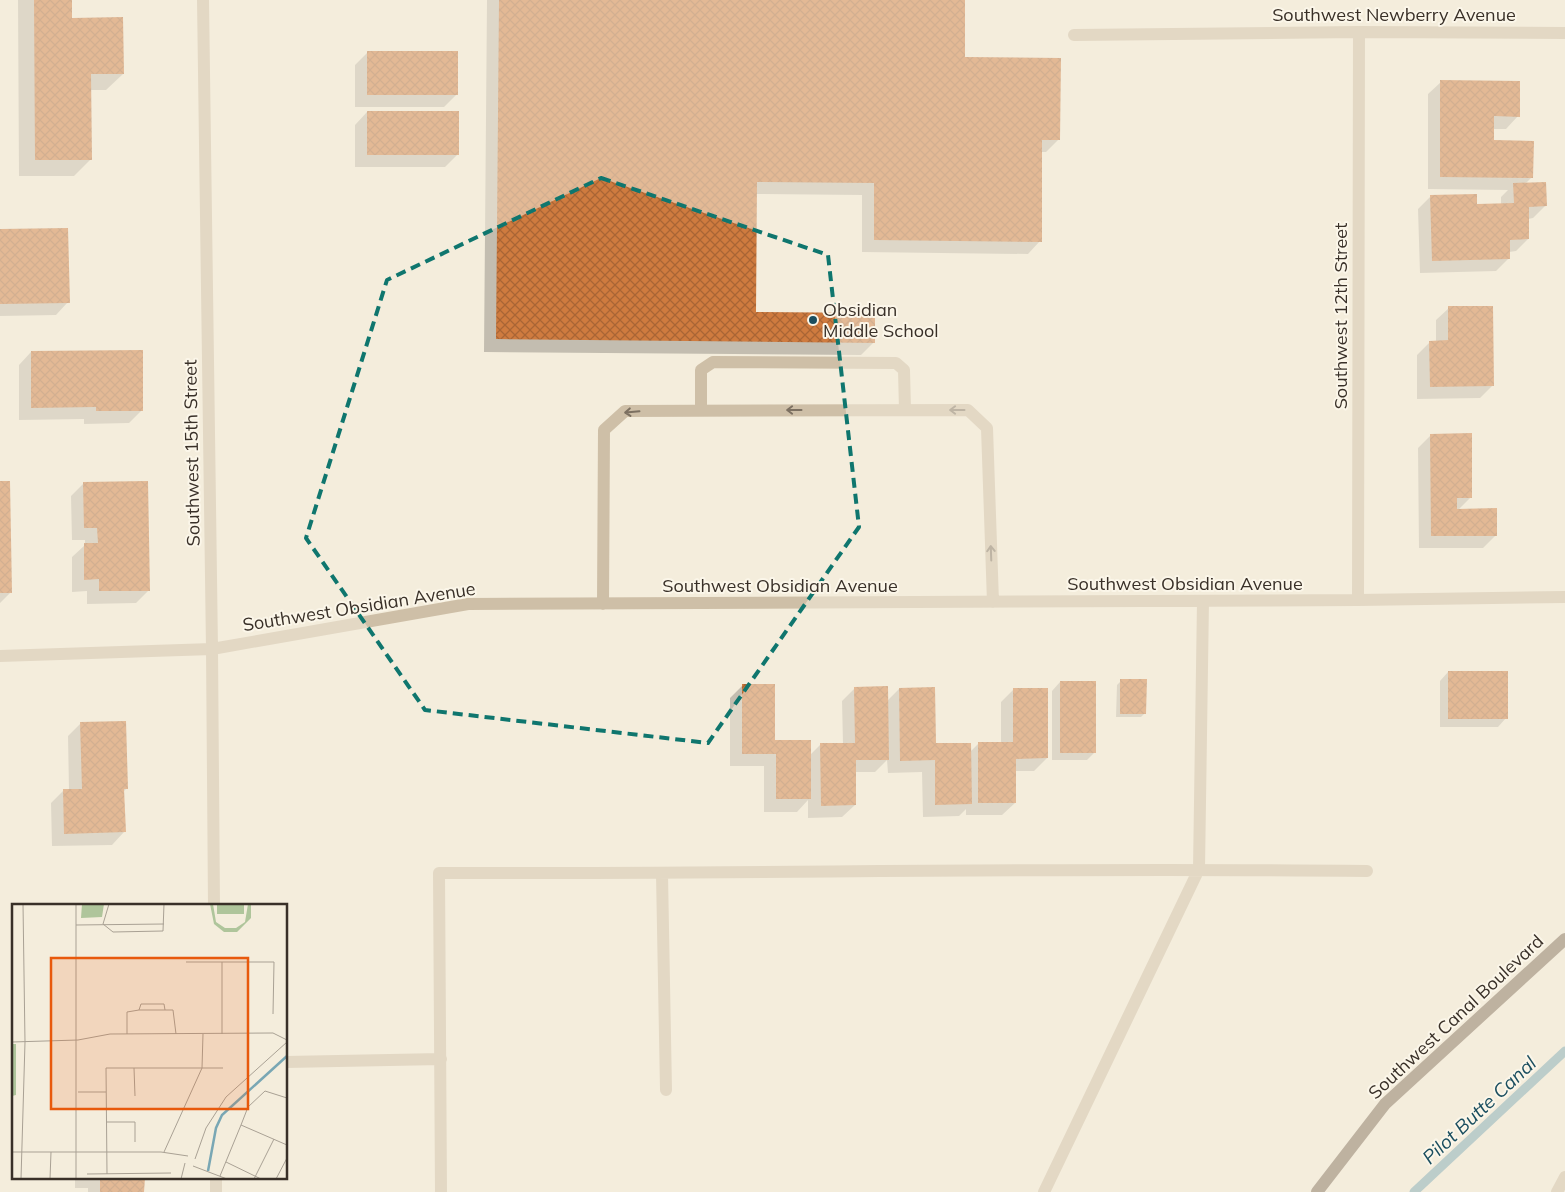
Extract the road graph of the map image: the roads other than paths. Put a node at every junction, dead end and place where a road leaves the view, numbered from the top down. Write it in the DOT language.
graph roads {
  1 [pos="203,0"];
  2 [pos="1359,32"];
  3 [pos="1565,33"];
  4 [pos="1074,35"];
  5 [pos="701,410"];
  6 [pos="905,410"];
  7 [pos="1565,597"];
  8 [pos="1358,600"];
  9 [pos="1203,601"];
  10 [pos="993,602"];
  11 [pos="602,604"];
  12 [pos="212,649"];
  13 [pos="0,656"];
  14 [pos="1199,869"];
  15 [pos="1368,870"];
  16 [pos="662,874"];
  17 [pos="214,904"];
  18 [pos="1565,939"];
  19 [pos="440,1059"];
  20 [pos="288,1062"];
  21 [pos="666,1090"];
  22 [pos="1565,1177"];
  23 [pos="441,1192"];
  24 [pos="1044,1192"];
  25 [pos="1318,1192"];
  26 [pos="1557,1192"];
  1 -- 12 [label="street, Southwest 15th Street"];
  2 -- 3 [label="street, Southwest Newberry Avenue"];
  2 -- 4 [label="street, Southwest Newberry Avenue"];
  2 -- 8 [label="street, Southwest 12th Street"];
  6 -- 5 [label="street, one-way"];
  5 -- 6 [label="street"];
  5 -- 11 [label="street, one-way"];
  10 -- 6 [label="street, one-way"];
  7 -- 8 [label="street, Southwest Obsidian Avenue"];
  8 -- 9 [label="street, Southwest Obsidian Avenue"];
  9 -- 10 [label="street, Southwest Obsidian Avenue"];
  9 -- 14 [label="street"];
  10 -- 11 [label="street, Southwest Obsidian Avenue"];
  11 -- 12 [label="street, Southwest Obsidian Avenue"];
  12 -- 13 [label="street, Southwest Obsidian Avenue"];
  12 -- 17 [label="street, Southwest 15th Street"];
  14 -- 15 [label="street"];
  14 -- 16 [label="street"];
  14 -- 24 [label="street"];
  16 -- 19 [label="street"];
  16 -- 21 [label="street"];
  18 -- 25 [label="main road, Southwest Canal Boulevard"];
  19 -- 20 [label="street"];
  19 -- 23 [label="street"];
  22 -- 26 [label="street"];
}
